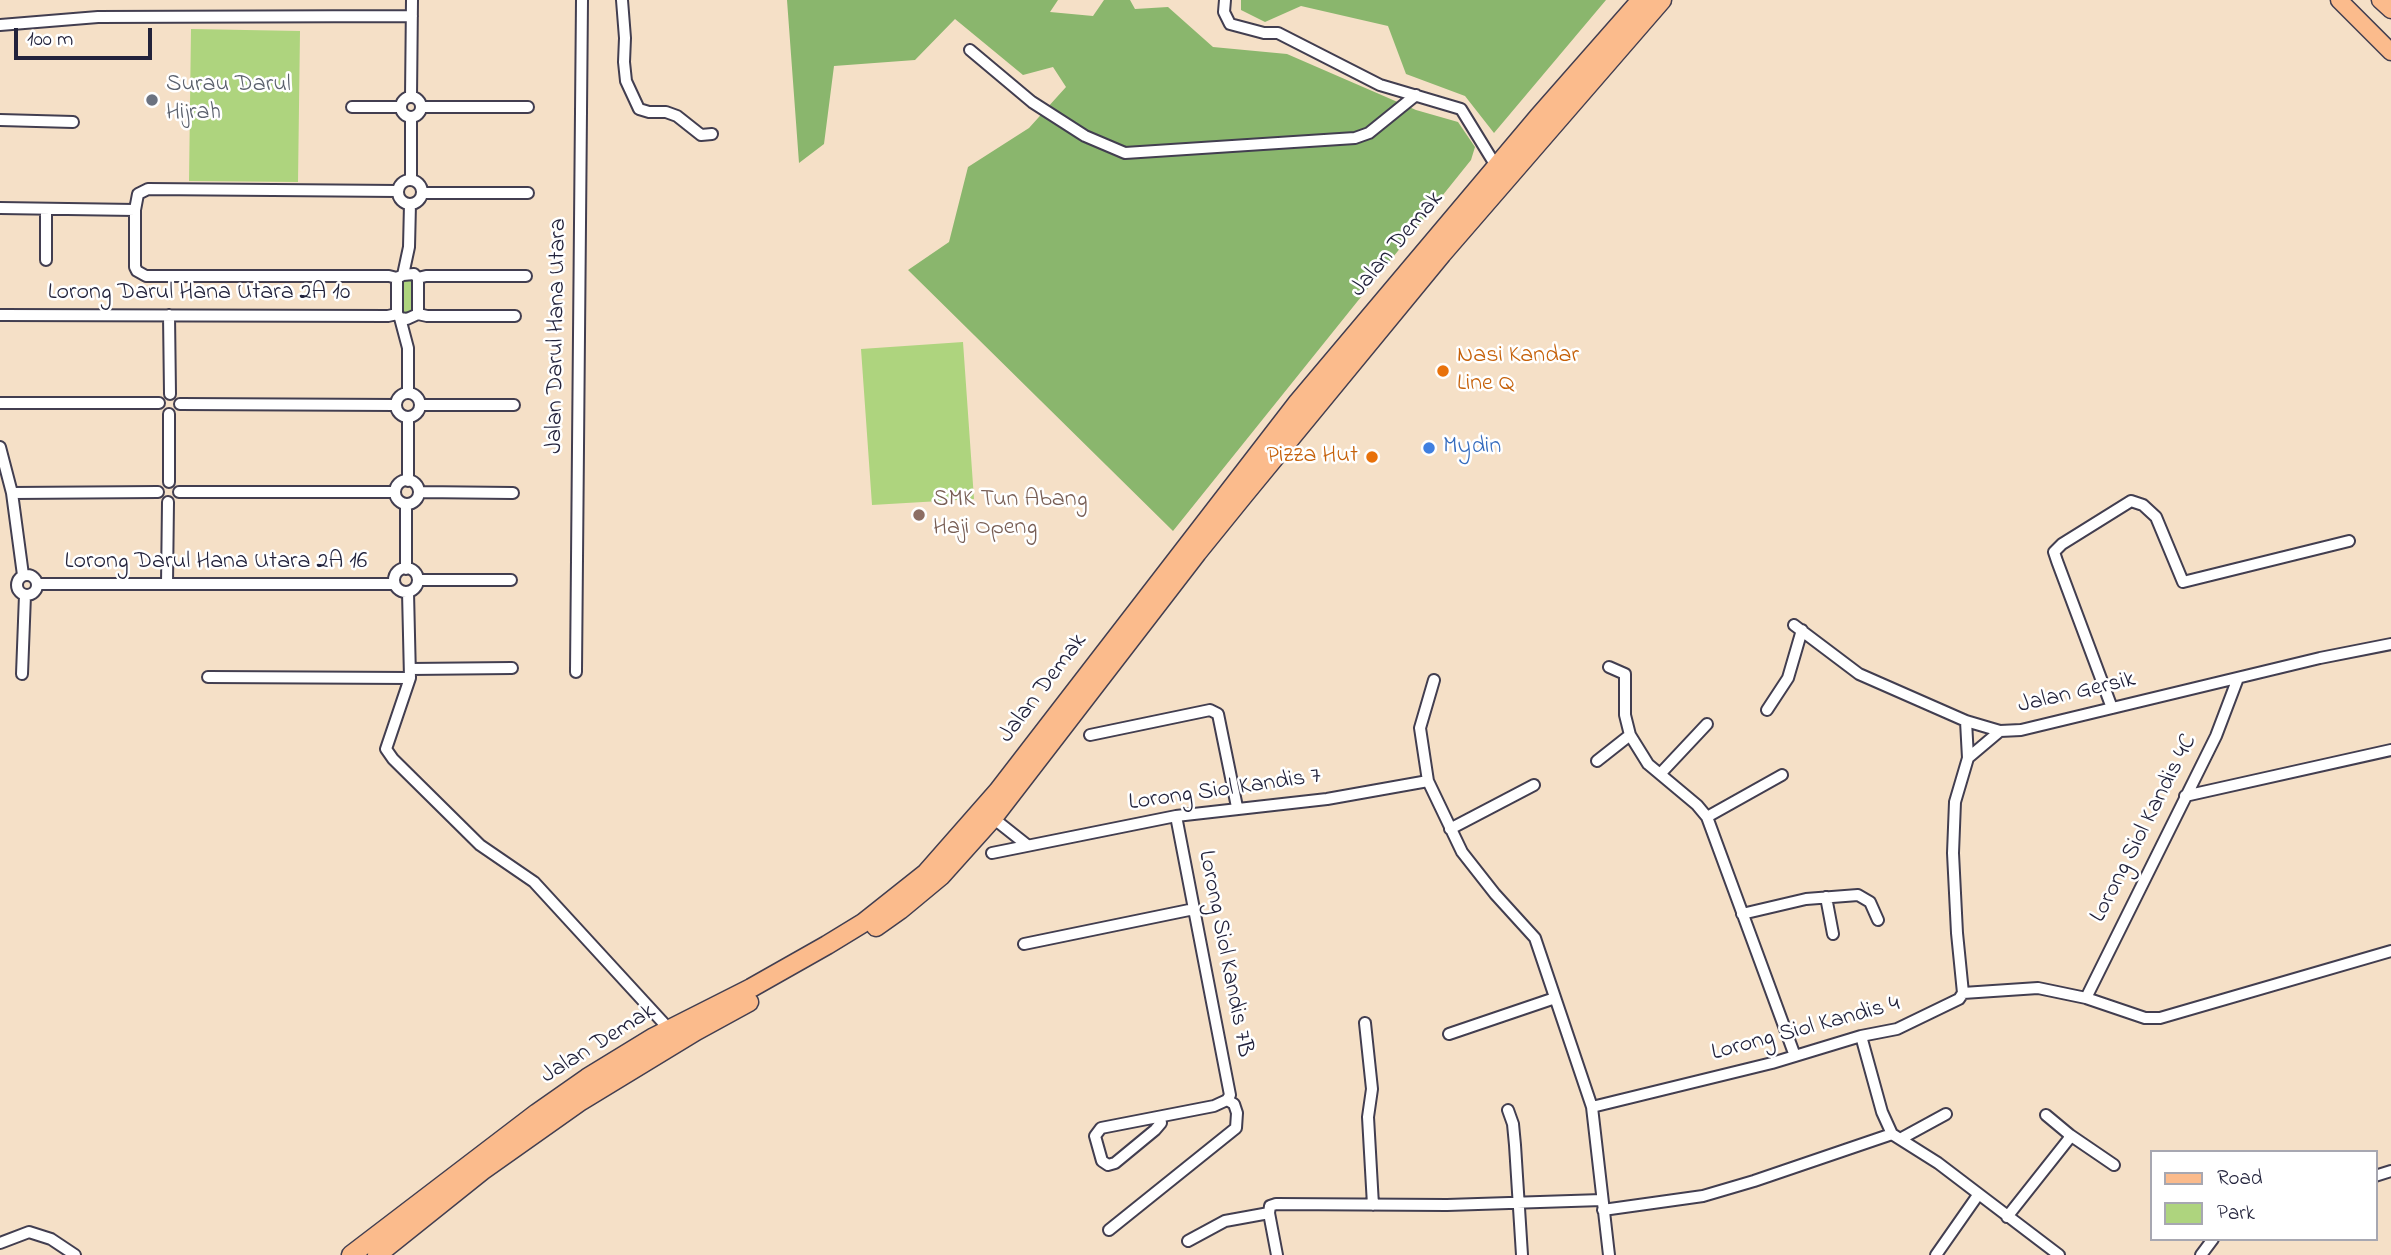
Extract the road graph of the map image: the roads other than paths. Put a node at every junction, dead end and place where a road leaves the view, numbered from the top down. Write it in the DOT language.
graph roads {
  1 [pos="412,0"];
  2 [pos="582,0"];
  3 [pos="622,0"];
  4 [pos="1225,0"];
  5 [pos="1641,0"];
  6 [pos="1662,0"];
  7 [pos="2339,0"];
  8 [pos="2380,0"];
  9 [pos="2391,10"];
  10 [pos="412,16"];
  11 [pos="0,25"];
  12 [pos="970,50"];
  13 [pos="2391,51"];
  14 [pos="1416,95"];
  15 [pos="411,97"];
  16 [pos="352,107"];
  17 [pos="401,107"];
  18 [pos="422,107"];
  19 [pos="528,107"];
  20 [pos="411,118"];
  21 [pos="0,120"];
  22 [pos="73,122"];
  23 [pos="712,134"];
  24 [pos="1496,166"];
  25 [pos="411,179"];
  26 [pos="398,191"];
  27 [pos="423,193"];
  28 [pos="528,193"];
  29 [pos="410,204"];
  30 [pos="0,208"];
  31 [pos="46,209"];
  32 [pos="135,210"];
  33 [pos="46,260"];
  34 [pos="408,276"];
  35 [pos="526,276"];
  36 [pos="0,314"];
  37 [pos="169,315"];
  38 [pos="399,316"];
  39 [pos="416,316"];
  40 [pos="515,316"];
  41 [pos="408,348"];
  42 [pos="408,393"];
  43 [pos="170,394"];
  44 [pos="0,403"];
  45 [pos="159,403"];
  46 [pos="180,404"];
  47 [pos="396,405"];
  48 [pos="420,405"];
  49 [pos="514,405"];
  50 [pos="169,414"];
  51 [pos="408,417"];
  52 [pos="0,447"];
  53 [pos="408,481"];
  54 [pos="169,482"];
  55 [pos="158,492"];
  56 [pos="178,492"];
  57 [pos="395,492"];
  58 [pos="419,492"];
  59 [pos="12,493"];
  60 [pos="513,493"];
  61 [pos="168,502"];
  62 [pos="406,504"];
  63 [pos="2349,541"];
  64 [pos="406,569"];
  65 [pos="23,575"];
  66 [pos="418,580"];
  67 [pos="511,580"];
  68 [pos="38,584"];
  69 [pos="167,584"];
  70 [pos="394,584"];
  71 [pos="408,592"];
  72 [pos="25,595"];
  73 [pos="2391,644"];
  74 [pos="1609,667"];
  75 [pos="512,668"];
  76 [pos="576,672"];
  77 [pos="410,673"];
  78 [pos="22,674"];
  79 [pos="208,677"];
  80 [pos="2238,678"];
  81 [pos="1434,680"];
  82 [pos="2112,708"];
  83 [pos="1767,710"];
  84 [pos="1966,721"];
  85 [pos="1707,724"];
  86 [pos="2000,731"];
  87 [pos="1090,735"];
  88 [pos="1630,735"];
  89 [pos="2391,750"];
  90 [pos="1968,758"];
  91 [pos="1597,761"];
  92 [pos="1661,774"];
  93 [pos="1782,775"];
  94 [pos="1428,781"];
  95 [pos="1534,785"];
  96 [pos="2185,796"];
  97 [pos="1237,807"];
  98 [pos="1176,816"];
  99 [pos="993,817"];
  100 [pos="1707,817"];
  101 [pos="1450,829"];
  102 [pos="1027,845"];
  103 [pos="992,853"];
  104 [pos="1826,897"];
  105 [pos="1194,909"];
  106 [pos="1742,914"];
  107 [pos="1878,920"];
  108 [pos="1833,934"];
  109 [pos="1024,944"];
  110 [pos="2391,951"];
  111 [pos="1964,993"];
  112 [pos="1555,998"];
  113 [pos="2086,998"];
  114 [pos="1365,1023"];
  115 [pos="669,1029"];
  116 [pos="1449,1034"];
  117 [pos="1860,1036"];
  118 [pos="1795,1056"];
  119 [pos="1227,1100"];
  120 [pos="1592,1108"];
  121 [pos="1508,1110"];
  122 [pos="1946,1114"];
  123 [pos="2046,1115"];
  124 [pos="1160,1117"];
  125 [pos="2070,1135"];
  126 [pos="1897,1136"];
  127 [pos="2114,1165"];
  128 [pos="1978,1195"];
  129 [pos="1519,1203"];
  130 [pos="1373,1205"];
  131 [pos="1603,1205"];
  132 [pos="1269,1213"];
  133 [pos="2007,1217"];
  134 [pos="1109,1230"];
  135 [pos="1188,1241"];
  136 [pos="0,1243"];
  137 [pos="75,1255"];
  138 [pos="351,1255"];
  139 [pos="377,1255"];
  140 [pos="1277,1255"];
  141 [pos="1522,1255"];
  142 [pos="1609,1255"];
  143 [pos="1936,1255"];
  144 [pos="2059,1255"];
  1 -- 10 [label="street"];
  2 -- 76 [label="street, Jalan Darul Hana Utara"];
  3 -- 23 [label="street"];
  4 -- 14 [label="street"];
  5 -- 24 [label="highway, Jalan Demak"];
  6 -- 99 [label="highway, Jalan Demak"];
  7 -- 13 [label="main road"];
  8 -- 9 [label="main road"];
  10 -- 11 [label="street"];
  10 -- 15 [label="street"];
  12 -- 14 [label="street"];
  14 -- 24 [label="street"];
  15 -- 17 [label="street"];
  15 -- 18 [label="street"];
  16 -- 17 [label="street"];
  17 -- 20 [label="street"];
  18 -- 19 [label="street"];
  18 -- 20 [label="street"];
  20 -- 25 [label="street"];
  21 -- 22 [label="street"];
  24 -- 115 [label="highway, Jalan Demak"];
  25 -- 26 [label="street"];
  25 -- 27 [label="street"];
  26 -- 29 [label="street"];
  26 -- 32 [label="street"];
  27 -- 28 [label="street"];
  27 -- 29 [label="street"];
  29 -- 34 [label="street"];
  30 -- 31 [label="street"];
  31 -- 32 [label="street"];
  31 -- 33 [label="street"];
  32 -- 34 [label="street"];
  34 -- 35 [label="street"];
  34 -- 38 [label="street"];
  34 -- 39 [label="street"];
  36 -- 37 [label="street, Lorong Darul Hana Utara 2A 10"];
  37 -- 38 [label="street, Lorong Darul Hana Utara 2A 10"];
  37 -- 43 [label="street"];
  38 -- 39 [label="street, Lorong Darul Hana Utara 2A 10"];
  38 -- 41 [label="street"];
  39 -- 40 [label="street, Lorong Darul Hana Utara 2A 10"];
  39 -- 41 [label="street"];
  41 -- 42 [label="street"];
  42 -- 47 [label="street"];
  42 -- 48 [label="street"];
  43 -- 45 [label="street"];
  43 -- 46 [label="street"];
  44 -- 45 [label="street"];
  45 -- 50 [label="street"];
  46 -- 47 [label="street"];
  46 -- 50 [label="street"];
  47 -- 51 [label="street"];
  48 -- 49 [label="street"];
  48 -- 51 [label="street"];
  50 -- 54 [label="street"];
  51 -- 53 [label="street"];
  52 -- 59 [label="street"];
  53 -- 57 [label="street"];
  53 -- 58 [label="street"];
  54 -- 55 [label="street"];
  54 -- 56 [label="street"];
  55 -- 59 [label="street"];
  55 -- 61 [label="street"];
  56 -- 57 [label="street"];
  56 -- 61 [label="street"];
  57 -- 62 [label="street"];
  58 -- 60 [label="street"];
  58 -- 62 [label="street"];
  59 -- 65 [label="street"];
  61 -- 69 [label="street"];
  62 -- 64 [label="street"];
  63 -- 82 [label="street"];
  64 -- 66 [label="street"];
  64 -- 70 [label="street"];
  65 -- 68 [label="street"];
  65 -- 72 [label="street"];
  66 -- 67 [label="street"];
  66 -- 71 [label="street"];
  68 -- 69 [label="street, Lorong Darul Hana Utara 2A 16"];
  68 -- 72 [label="street"];
  69 -- 70 [label="street, Lorong Darul Hana Utara 2A 16"];
  70 -- 71 [label="street"];
  71 -- 77 [label="street"];
  72 -- 78 [label="street"];
  73 -- 80 [label="street, Jalan Gersik"];
  74 -- 88 [label="street"];
  75 -- 77 [label="street"];
  77 -- 79 [label="street"];
  77 -- 115 [label="street"];
  80 -- 82 [label="street, Jalan Gersik"];
  80 -- 96 [label="street, Lorong Siol Kandis 4C"];
  81 -- 94 [label="street"];
  82 -- 86 [label="street, Jalan Gersik"];
  83 -- 84 [label="street, Jalan Gersik"];
  84 -- 86 [label="street, Jalan Gersik"];
  84 -- 90 [label="street"];
  85 -- 92 [label="street"];
  86 -- 90 [label="street"];
  87 -- 97 [label="street"];
  88 -- 91 [label="street"];
  88 -- 92 [label="street"];
  89 -- 96 [label="street"];
  90 -- 111 [label="street"];
  92 -- 100 [label="street"];
  93 -- 100 [label="street"];
  94 -- 97 [label="street, Lorong Siol Kandis 7"];
  94 -- 101 [label="street"];
  95 -- 101 [label="street"];
  96 -- 113 [label="street, Lorong Siol Kandis 4C"];
  97 -- 98 [label="street, Lorong Siol Kandis 7"];
  98 -- 102 [label="street, Lorong Siol Kandis 7"];
  98 -- 105 [label="street, Lorong Siol Kandis 7B"];
  99 -- 102 [label="street"];
  99 -- 139 [label="highway, Jalan Demak"];
  100 -- 106 [label="street"];
  101 -- 112 [label="street"];
  102 -- 103 [label="street, Lorong Siol Kandis 7"];
  104 -- 106 [label="street"];
  104 -- 107 [label="street"];
  104 -- 108 [label="street"];
  105 -- 109 [label="street"];
  105 -- 119 [label="street, Lorong Siol Kandis 7B"];
  106 -- 118 [label="street"];
  110 -- 113 [label="street, Lorong Siol Kandis 4"];
  111 -- 113 [label="street, Lorong Siol Kandis 4"];
  111 -- 117 [label="street, Lorong Siol Kandis 4"];
  112 -- 116 [label="street"];
  112 -- 120 [label="street"];
  114 -- 130 [label="street"];
  115 -- 138 [label="highway, Jalan Demak"];
  117 -- 118 [label="street, Lorong Siol Kandis 4"];
  117 -- 126 [label="street"];
  118 -- 120 [label="street, Lorong Siol Kandis 4"];
  119 -- 124 [label="street"];
  119 -- 134 [label="street, Lorong Siol Kandis 7B"];
  120 -- 131 [label="street"];
  121 -- 129 [label="street"];
  122 -- 126 [label="street"];
  123 -- 125 [label="street"];
  124 -- 124 [label="street"];
  125 -- 127 [label="street"];
  125 -- 133 [label="street"];
  126 -- 128 [label="street"];
  126 -- 131 [label="street"];
  128 -- 133 [label="street"];
  128 -- 143 [label="street"];
  129 -- 130 [label="street"];
  129 -- 131 [label="street"];
  129 -- 141 [label="street"];
  130 -- 132 [label="street"];
  131 -- 142 [label="street"];
  132 -- 135 [label="street"];
  132 -- 140 [label="street"];
  133 -- 144 [label="street"];
  136 -- 137 [label="street"];
}
